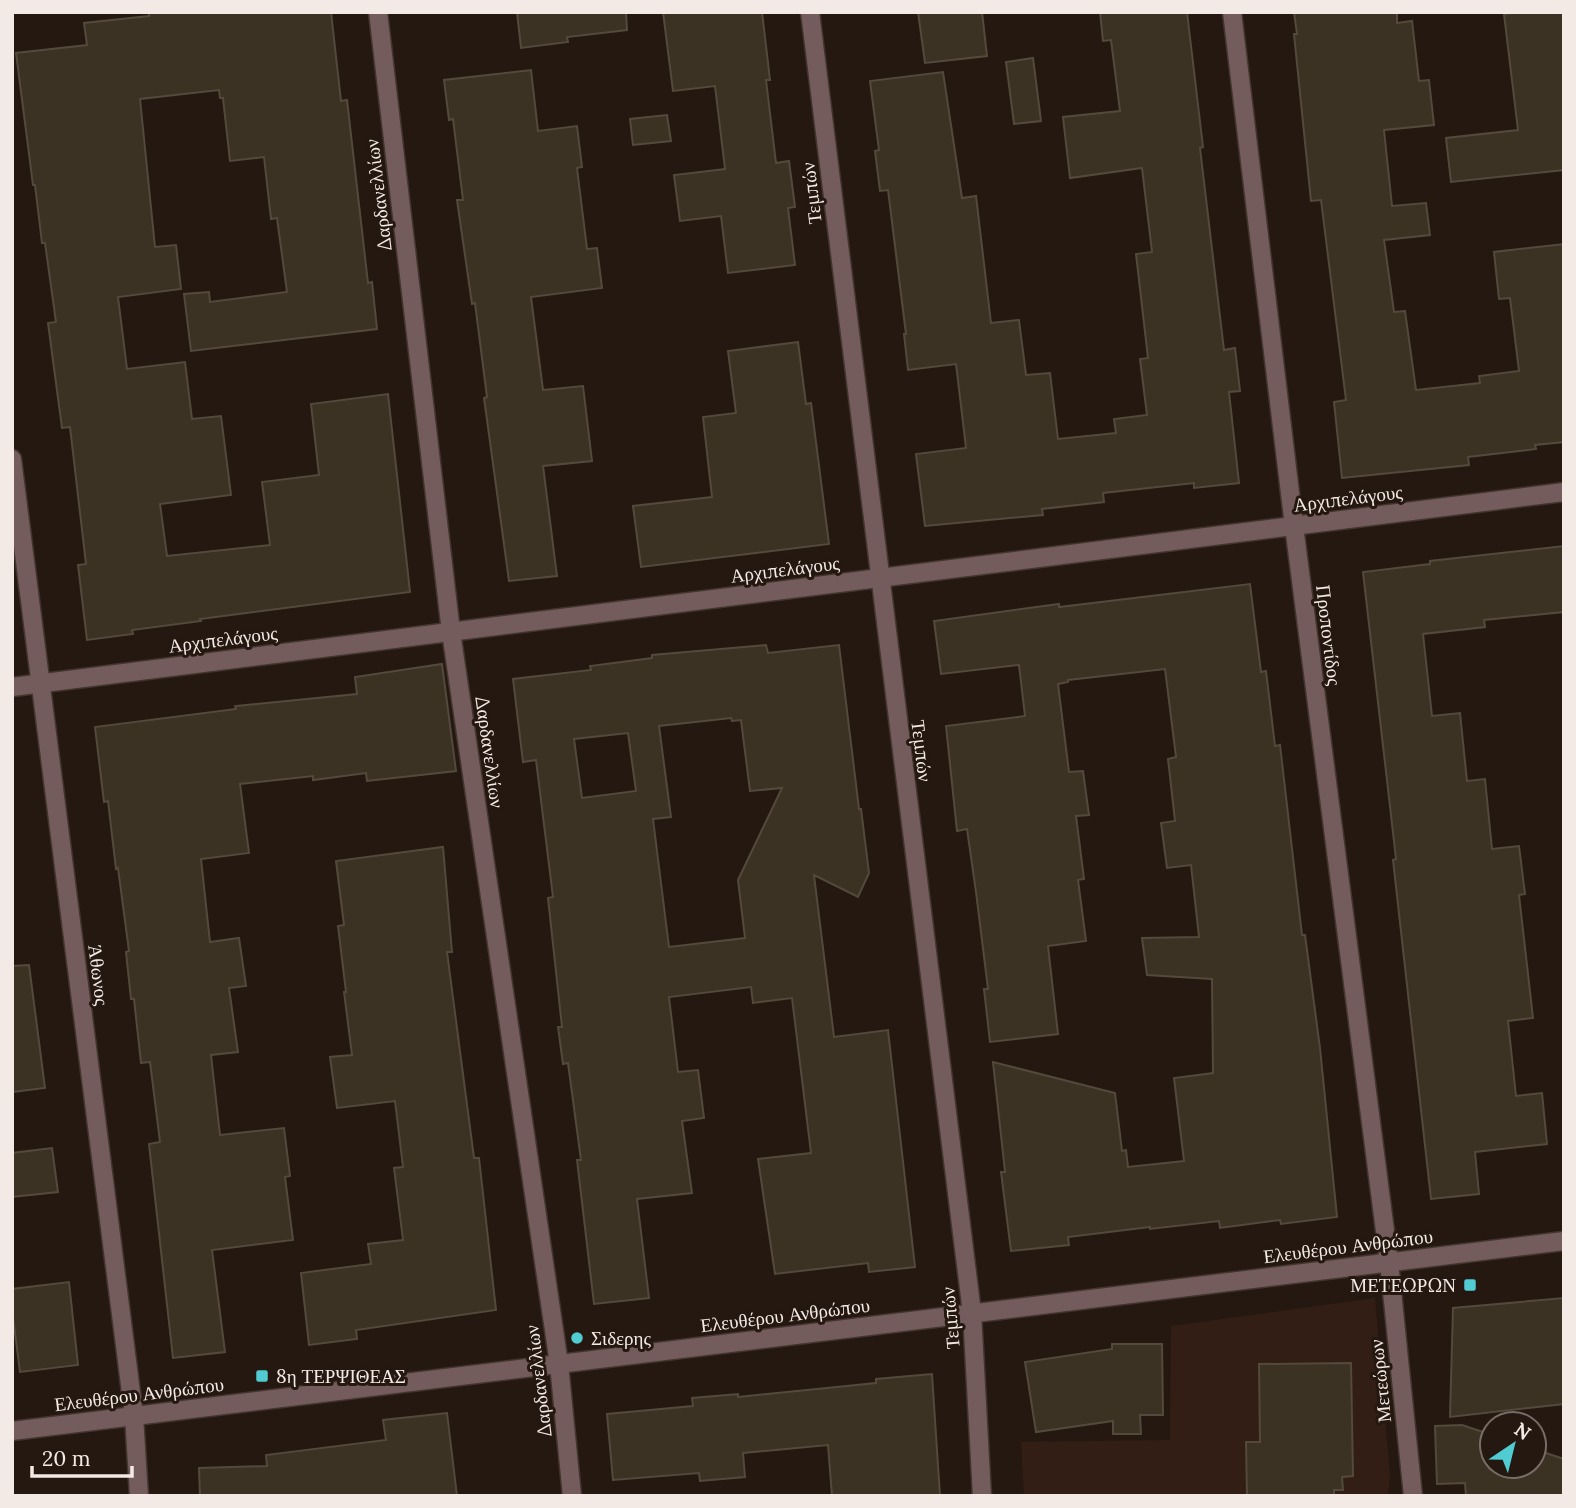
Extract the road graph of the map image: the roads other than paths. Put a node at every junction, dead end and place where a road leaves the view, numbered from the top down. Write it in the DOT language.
graph roads {
  1 [pos="378,12"];
  2 [pos="810,12"];
  3 [pos="1232,12"];
  4 [pos="12,459"];
  5 [pos="1564,492"];
  6 [pos="1294,526"];
  7 [pos="879,578"];
  8 [pos="451,632"];
  9 [pos="41,683"];
  10 [pos="12,687"];
  11 [pos="1564,1241"];
  12 [pos="1389,1262"];
  13 [pos="972,1313"];
  14 [pos="559,1364"];
  15 [pos="134,1416"];
  16 [pos="12,1431"];
  17 [pos="139,1496"];
  18 [pos="572,1496"];
  19 [pos="982,1496"];
  20 [pos="1413,1496"];
  1 -- 8 [label="street, Δαρδανελλίων"];
  2 -- 7 [label="street, Τεμπών"];
  3 -- 6 [label="street, Προποντίδος"];
  4 -- 9 [label="street, Άθωνος"];
  5 -- 6 [label="street, Αρχιπελάγους"];
  6 -- 7 [label="street, Αρχιπελάγους"];
  6 -- 12 [label="street, Προποντίδος"];
  7 -- 8 [label="street, Αρχιπελάγους"];
  7 -- 13 [label="street, Τεμπών"];
  8 -- 9 [label="street, Αρχιπελάγους"];
  8 -- 14 [label="street, Δαρδανελλίων"];
  9 -- 10 [label="street, Αρχιπελάγους"];
  9 -- 15 [label="street, Άθωνος"];
  11 -- 12 [label="street, Ελευθέρου Ανθρώπου"];
  12 -- 13 [label="street, Ελευθέρου Ανθρώπου"];
  12 -- 20 [label="street, Μετεώρων"];
  13 -- 14 [label="street, Ελευθέρου Ανθρώπου"];
  13 -- 19 [label="street, Τεμπών"];
  14 -- 15 [label="street, Ελευθέρου Ανθρώπου"];
  14 -- 18 [label="street, Δαρδανελλίων"];
  15 -- 16 [label="street, Ελευθέρου Ανθρώπου"];
  15 -- 17 [label="street, Άθωνος"];
}
